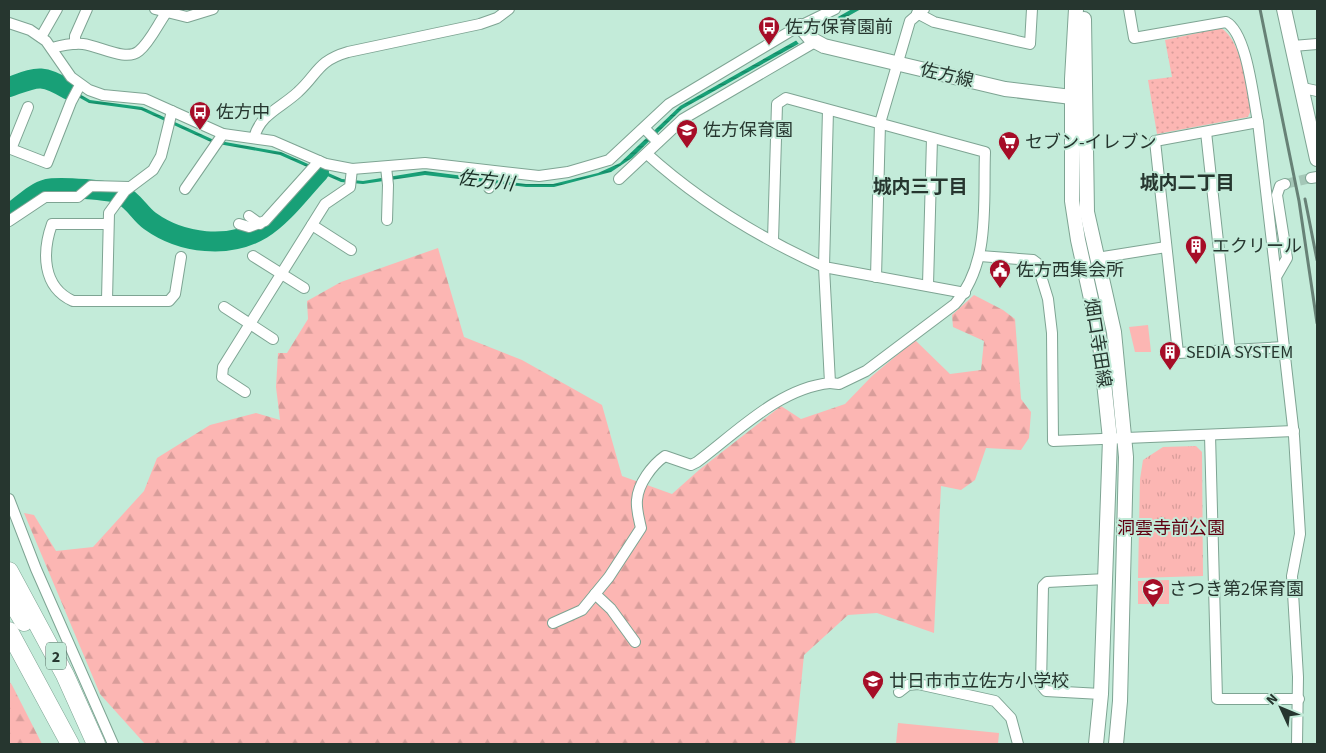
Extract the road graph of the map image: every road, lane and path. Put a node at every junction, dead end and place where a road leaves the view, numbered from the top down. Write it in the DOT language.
graph roads {
  1 [pos="57,9"];
  2 [pos="87,9"];
  3 [pos="155,9"];
  4 [pos="213,9"];
  5 [pos="509,9"];
  6 [pos="835,9"];
  7 [pos="1032,9"];
  8 [pos="1076,9"];
  9 [pos="1084,9"];
  10 [pos="1129,9"];
  11 [pos="1284,9"];
  12 [pos="921,11"];
  13 [pos="166,13"];
  14 [pos="9,23"];
  15 [pos="801,27"];
  16 [pos="42,37"];
  17 [pos="816,42"];
  18 [pos="75,44"];
  19 [pos="1317,44"];
  20 [pos="1292,46"];
  21 [pos="52,48"];
  22 [pos="897,63"];
  23 [pos="1310,89"];
  24 [pos="77,91"];
  25 [pos="1079,98"];
  26 [pos="28,107"];
  27 [pos="828,110"];
  28 [pos="170,117"];
  29 [pos="1258,122"];
  30 [pos="880,123"];
  31 [pos="1206,132"];
  32 [pos="651,135"];
  33 [pos="254,138"];
  34 [pos="932,138"];
  35 [pos="221,139"];
  36 [pos="1316,145"];
  37 [pos="648,154"];
  38 [pos="1317,159"];
  39 [pos="315,165"];
  40 [pos="387,174"];
  41 [pos="352,176"];
  42 [pos="619,179"];
  43 [pos="1285,184"];
  44 [pos="127,189"];
  45 [pos="190,189"];
  46 [pos="249,216"];
  47 [pos="390,217"];
  48 [pos="9,221"];
  49 [pos="108,224"];
  50 [pos="239,224"];
  51 [pos="260,224"];
  52 [pos="312,225"];
  53 [pos="774,240"];
  54 [pos="1166,247"];
  55 [pos="351,250"];
  56 [pos="253,256"];
  57 [pos="980,256"];
  58 [pos="181,257"];
  59 [pos="1097,258"];
  60 [pos="824,267"];
  61 [pos="282,274"];
  62 [pos="876,277"];
  63 [pos="1276,277"];
  64 [pos="928,286"];
  65 [pos="304,288"];
  66 [pos="965,293"];
  67 [pos="107,300"];
  68 [pos="224,307"];
  69 [pos="250,324"];
  70 [pos="273,338"];
  71 [pos="1284,348"];
  72 [pos="1230,351"];
  73 [pos="830,383"];
  74 [pos="245,392"];
  75 [pos="1294,430"];
  76 [pos="1210,435"];
  77 [pos="1117,439"];
  78 [pos="9,499"];
  79 [pos="9,570"];
  80 [pos="1106,579"];
  81 [pos="595,594"];
  82 [pos="9,597"];
  83 [pos="553,623"];
  84 [pos="9,631"];
  85 [pos="635,642"];
  86 [pos="9,648"];
  87 [pos="899,692"];
  88 [pos="1101,694"];
  89 [pos="1298,699"];
  90 [pos="49,701"];
  91 [pos="70,744"];
  92 [pos="90,744"];
  93 [pos="96,744"];
  94 [pos="113,744"];
  95 [pos="1018,744"];
  96 [pos="1096,744"];
  97 [pos="1116,744"];
  98 [pos="1298,744"];
  1 -- 16 [label="street"];
  2 -- 18 [label="street"];
  3 -- 13 [label="street"];
  4 -- 13 [label="street"];
  5 -- 33 [label="street"];
  6 -- 15 [label="street"];
  7 -- 12 [label="street"];
  8 -- 25 [label="street"];
  9 -- 25 [label="street"];
  10 -- 29 [label="street"];
  11 -- 20 [label="street"];
  12 -- 22 [label="street"];
  13 -- 18 [label="street"];
  14 -- 16 [label="street"];
  15 -- 17 [label="street"];
  15 -- 32 [label="street"];
  16 -- 21 [label="street"];
  17 -- 22 [label="street, 佐方線"];
  17 -- 32 [label="street"];
  18 -- 21 [label="street"];
  19 -- 20 [label="street"];
  20 -- 23 [label="street"];
  21 -- 24 [label="street"];
  22 -- 25 [label="street, 佐方線"];
  22 -- 30 [label="street"];
  23 -- 36 [label="street"];
  24 -- 26 [label="street"];
  24 -- 28 [label="street"];
  25 -- 59 [label="street"];
  25 -- 77 [label="street, 畑口寺田線"];
  27 -- 30 [label="street"];
  27 -- 53 [label="street"];
  27 -- 60 [label="street"];
  28 -- 35 [label="street"];
  28 -- 44 [label="street"];
  29 -- 31 [label="street"];
  29 -- 63 [label="street"];
  30 -- 34 [label="street"];
  30 -- 62 [label="street"];
  31 -- 54 [label="street"];
  31 -- 72 [label="street"];
  32 -- 37 [label="street"];
  32 -- 40 [label="street"];
  33 -- 35 [label="street"];
  33 -- 39 [label="street"];
  34 -- 57 [label="street"];
  34 -- 64 [label="street"];
  35 -- 45 [label="street"];
  36 -- 38 [label="street"];
  37 -- 42 [label="street"];
  37 -- 53 [label="street"];
  39 -- 41 [label="street"];
  39 -- 51 [label="street"];
  40 -- 41 [label="street"];
  40 -- 47 [label="street"];
  41 -- 52 [label="street"];
  43 -- 63 [label="street"];
  44 -- 48 [label="street"];
  44 -- 49 [label="street"];
  46 -- 51 [label="street"];
  49 -- 67 [label="street"];
  49 -- 67 [label="street"];
  50 -- 51 [label="street"];
  52 -- 55 [label="street"];
  52 -- 61 [label="street"];
  53 -- 60 [label="street"];
  54 -- 59 [label="street"];
  54 -- 72 [label="street"];
  56 -- 61 [label="street"];
  57 -- 66 [label="street"];
  57 -- 77 [label="street"];
  58 -- 67 [label="street"];
  59 -- 77 [label="street"];
  60 -- 62 [label="street"];
  60 -- 73 [label="street"];
  61 -- 65 [label="street"];
  61 -- 69 [label="street"];
  62 -- 64 [label="street"];
  63 -- 71 [label="street"];
  64 -- 66 [label="street"];
  66 -- 73 [label="street"];
  68 -- 69 [label="street"];
  69 -- 70 [label="street"];
  69 -- 74 [label="street"];
  71 -- 72 [label="street"];
  71 -- 75 [label="street"];
  73 -- 81 [label="street"];
  75 -- 76 [label="street"];
  75 -- 89 [label="street"];
  76 -- 77 [label="street"];
  76 -- 89 [label="street"];
  77 -- 80 [label="street"];
  77 -- 97 [label="street, 畑口寺田線"];
  78 -- 94 [label="street"];
  79 -- 93 [label="highway, 2"];
  80 -- 88 [label="street"];
  80 -- 88 [label="street"];
  81 -- 83 [label="street"];
  81 -- 85 [label="street"];
  82 -- 92 [label="highway, 2"];
  84 -- 90 [label="highway, 2"];
  86 -- 90 [label="highway, 2"];
  87 -- 95 [label="street"];
  88 -- 96 [label="street"];
  89 -- 98 [label="street"];
  90 -- 91 [label="highway, 2"];
}
